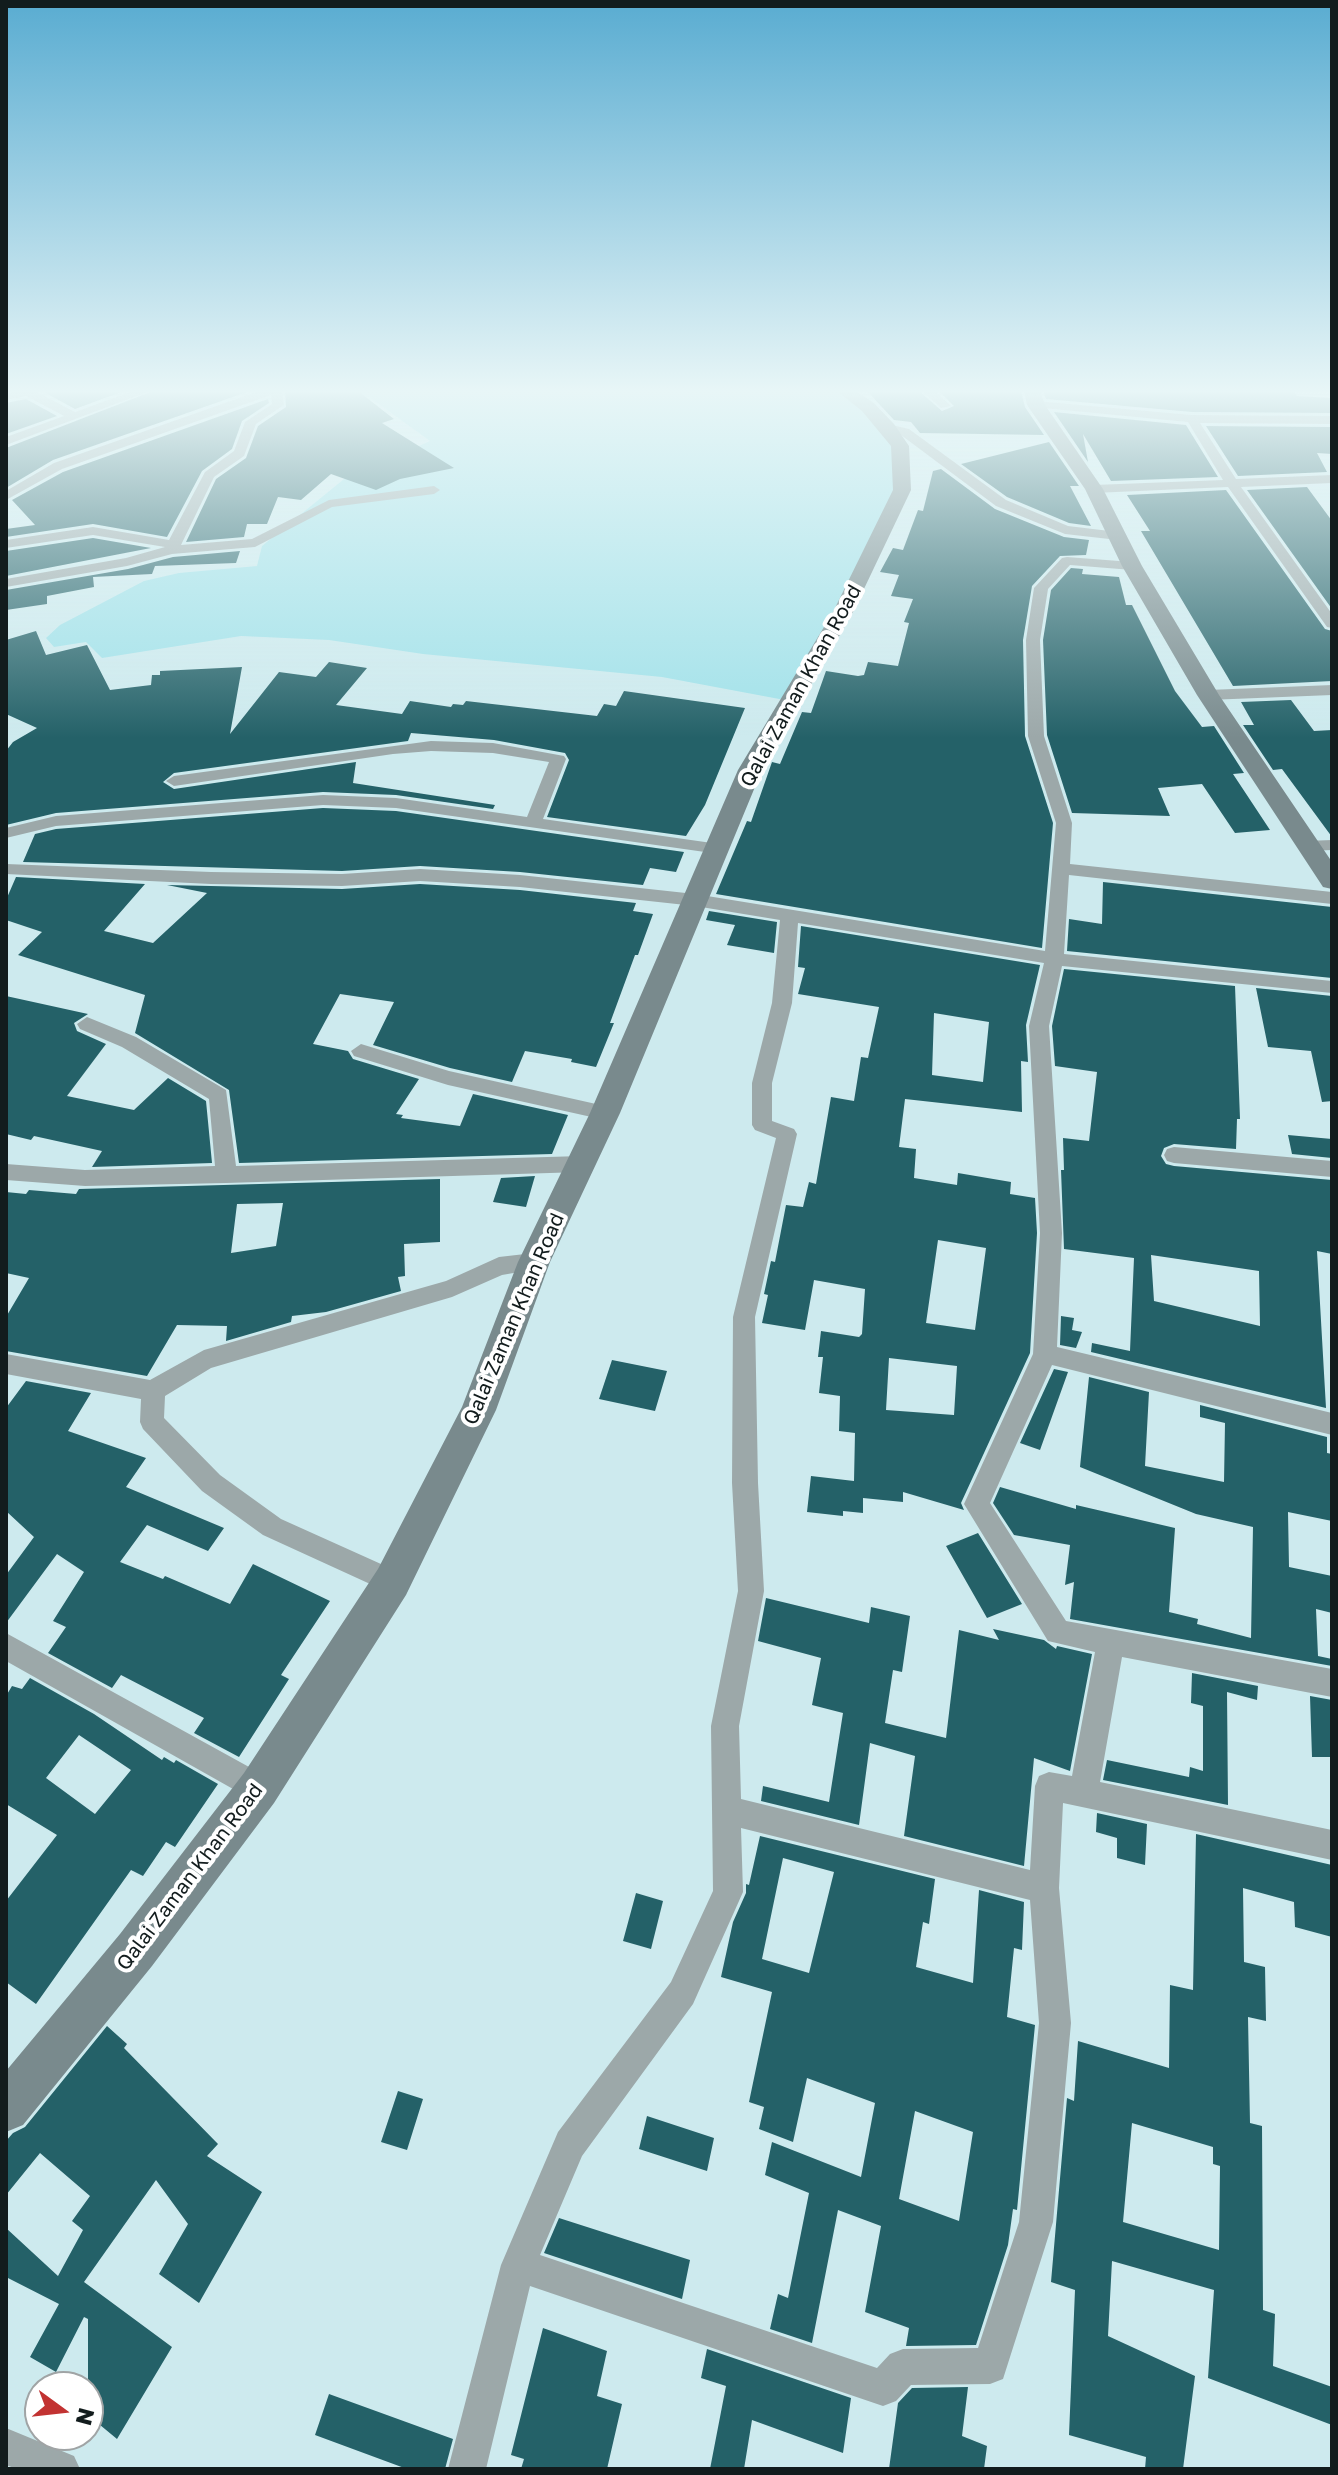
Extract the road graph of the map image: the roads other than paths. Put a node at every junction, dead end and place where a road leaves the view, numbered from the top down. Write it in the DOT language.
graph roads {
  1 [pos="193,506"];
  2 [pos="324,506"];
  3 [pos="894,506"];
  4 [pos="1009,506"];
  5 [pos="1103,506"];
  6 [pos="1248,506"];
  7 [pos="1118,536"];
  8 [pos="6,544"];
  9 [pos="172,547"];
  10 [pos="1132,566"];
  11 [pos="6,583"];
  12 [pos="1332,624"];
  13 [pos="1332,690"];
  14 [pos="1208,695"];
  15 [pos="174,781"];
  16 [pos="534,821"];
  17 [pos="6,833"];
  18 [pos="1332,845"];
  19 [pos="1306,846"];
  20 [pos="719,849"];
  21 [pos="6,869"];
  22 [pos="1062,869"];
  23 [pos="1332,881"];
  24 [pos="1332,898"];
  25 [pos="695,900"];
  26 [pos="789,916"];
  27 [pos="1054,959"];
  28 [pos="1332,987"];
  29 [pos="87,1024"];
  30 [pos="361,1051"];
  31 [pos="605,1113"];
  32 [pos="1174,1155"];
  33 [pos="582,1164"];
  34 [pos="1332,1169"];
  35 [pos="6,1172"];
  36 [pos="226,1175"];
  37 [pos="534,1262"];
  38 [pos="1045,1354"];
  39 [pos="6,1364"];
  40 [pos="153,1391"];
  41 [pos="1332,1424"];
  42 [pos="392,1582"];
  43 [pos="1111,1641"];
  44 [pos="6,1646"];
  45 [pos="1332,1683"];
  46 [pos="259,1788"];
  47 [pos="1083,1795"];
  48 [pos="726,1810"];
  49 [pos="1332,1845"];
  50 [pos="1044,1888"];
  51 [pos="6,2108"];
  52 [pos="518,2265"];
  53 [pos="6,2446"];
  54 [pos="61,2469"];
  55 [pos="467,2469"];
  1 -- 9 [label="street"];
  2 -- 9 [label="street"];
  3 -- 20 [label="street, Qalai Zaman Khan Road"];
  4 -- 7 [label="street"];
  5 -- 7 [label="street"];
  6 -- 12 [label="street"];
  7 -- 10 [label="street"];
  8 -- 9 [label="street"];
  9 -- 11 [label="street"];
  10 -- 14 [label="street"];
  10 -- 22 [label="street"];
  13 -- 14 [label="street"];
  14 -- 19 [label="street"];
  15 -- 16 [label="street"];
  16 -- 17 [label="street"];
  16 -- 20 [label="street"];
  18 -- 19 [label="street"];
  19 -- 23 [label="street"];
  20 -- 25 [label="street, Qalai Zaman Khan Road"];
  21 -- 25 [label="street"];
  22 -- 24 [label="street"];
  22 -- 27 [label="street"];
  25 -- 26 [label="street"];
  25 -- 31 [label="street, Qalai Zaman Khan Road"];
  26 -- 27 [label="street"];
  26 -- 48 [label="street"];
  27 -- 28 [label="street"];
  27 -- 38 [label="street"];
  29 -- 36 [label="street"];
  30 -- 31 [label="street"];
  31 -- 33 [label="street, Qalai Zaman Khan Road"];
  32 -- 34 [label="street"];
  33 -- 36 [label="street"];
  33 -- 37 [label="street, Qalai Zaman Khan Road"];
  35 -- 36 [label="street"];
  37 -- 40 [label="street"];
  37 -- 42 [label="street, Qalai Zaman Khan Road"];
  38 -- 41 [label="street"];
  38 -- 43 [label="street"];
  39 -- 40 [label="street"];
  40 -- 42 [label="street"];
  42 -- 46 [label="street, Qalai Zaman Khan Road"];
  43 -- 45 [label="street"];
  43 -- 47 [label="street"];
  44 -- 46 [label="street"];
  46 -- 51 [label="street, Qalai Zaman Khan Road"];
  47 -- 49 [label="street"];
  47 -- 50 [label="street"];
  48 -- 50 [label="street"];
  48 -- 52 [label="street"];
  50 -- 52 [label="street"];
  52 -- 55 [label="street"];
  53 -- 54 [label="street"];
}
